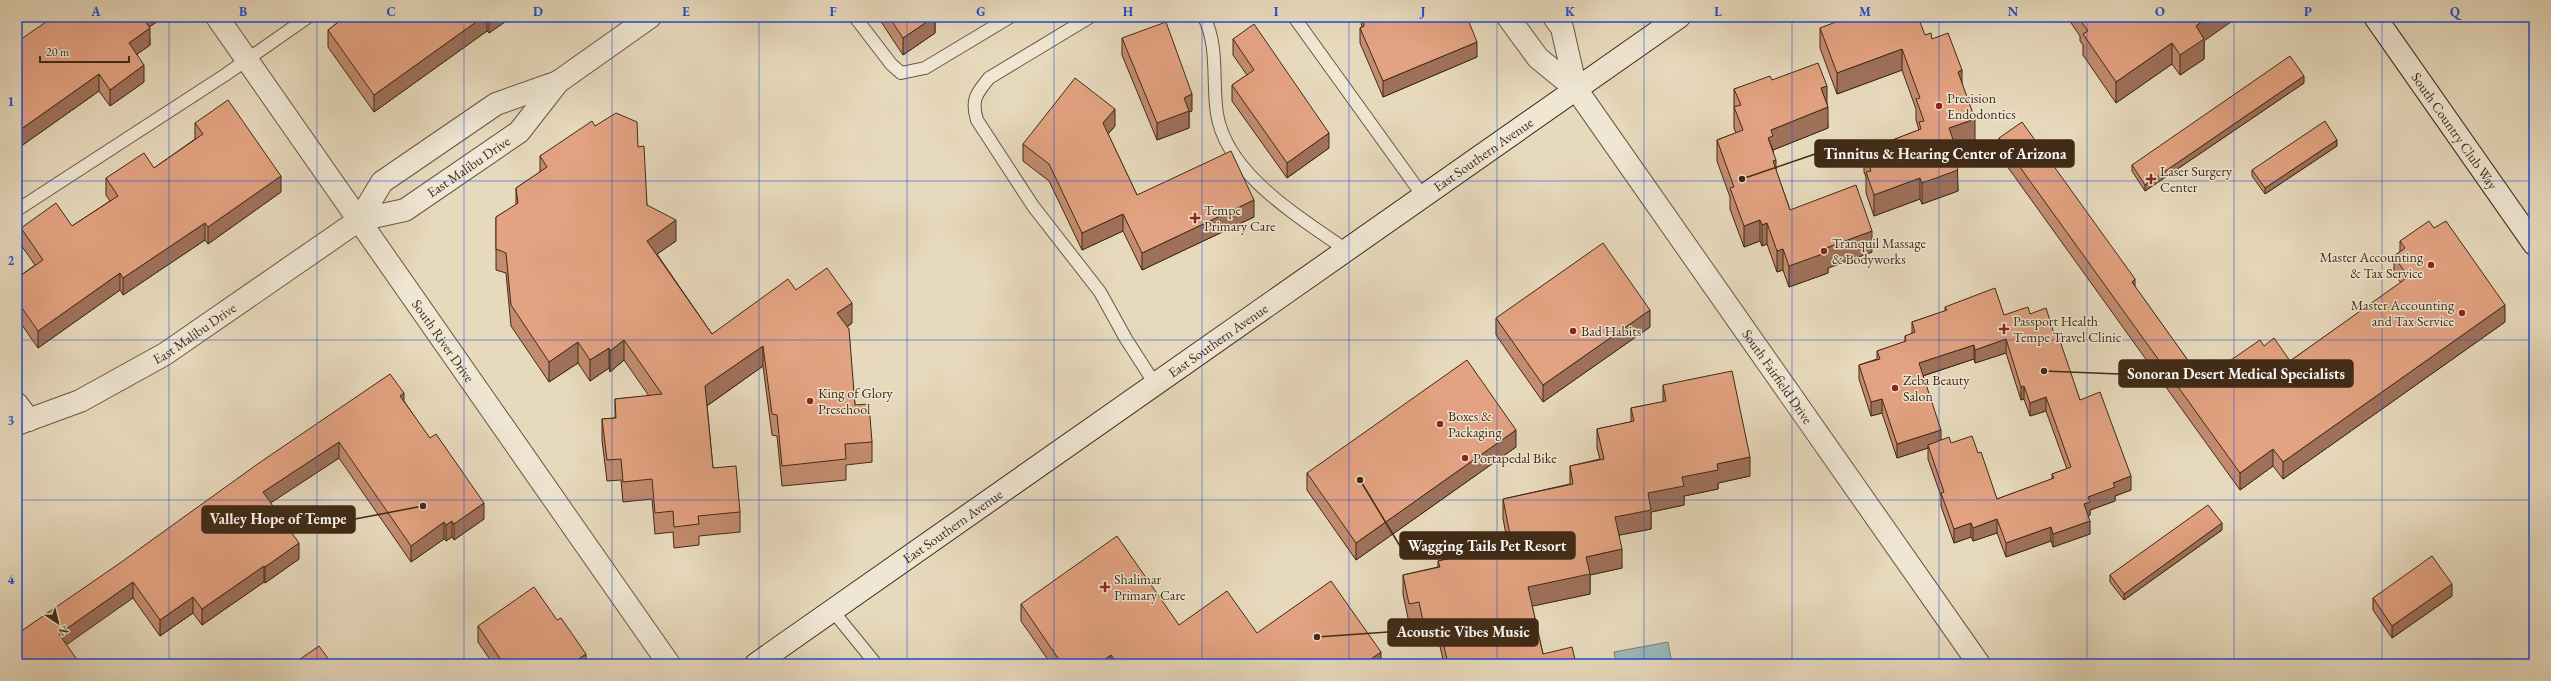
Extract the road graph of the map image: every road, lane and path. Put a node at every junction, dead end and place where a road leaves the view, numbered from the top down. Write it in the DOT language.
graph roads {
  1 [pos="217,17"];
  2 [pos="308,17"];
  3 [pos="650,17"];
  4 [pos="855,17"];
  5 [pos="1010,17"];
  6 [pos="1090,17"];
  7 [pos="1204,17"];
  8 [pos="1294,17"];
  9 [pos="1508,17"];
  10 [pos="1554,17"];
  11 [pos="1679,17"];
  12 [pos="2375,17"];
  13 [pos="247,60"];
  14 [pos="558,82"];
  15 [pos="1576,89"];
  16 [pos="1423,196"];
  17 [pos="17,210"];
  18 [pos="359,220"];
  19 [pos="2534,244"];
  20 [pos="1346,250"];
  21 [pos="1155,384"];
  22 [pos="21,416"];
  23 [pos="832,610"];
  24 [pos="669,664"];
  25 [pos="756,664"];
  26 [pos="876,664"];
  27 [pos="1980,664"];
  1 -- 13 [label="street, South River Drive"];
  2 -- 13 [label="lane"];
  3 -- 14 [label="street, East Malibu Drive"];
  4 -- 5 [label="lane"];
  6 -- 21 [label="lane"];
  7 -- 20 [label="lane"];
  8 -- 16 [label="lane"];
  9 -- 15 [label="street, South Fairfield Drive"];
  10 -- 15 [label="street, South Fairfield Drive"];
  11 -- 15 [label="street, East Southern Avenue"];
  12 -- 19 [label="street, South Country Club Way"];
  13 -- 17 [label="lane"];
  13 -- 18 [label="street, South River Drive"];
  14 -- 18 [label="street, East Malibu Drive"];
  14 -- 18 [label="street, East Malibu Drive"];
  15 -- 16 [label="street, East Southern Avenue"];
  15 -- 27 [label="street, South Fairfield Drive"];
  16 -- 20 [label="street, East Southern Avenue"];
  18 -- 22 [label="street, East Malibu Drive"];
  18 -- 24 [label="street, South River Drive"];
  20 -- 21 [label="street, East Southern Avenue"];
  21 -- 23 [label="street, East Southern Avenue"];
  23 -- 25 [label="street, East Southern Avenue"];
  23 -- 26 [label="lane"];
}
